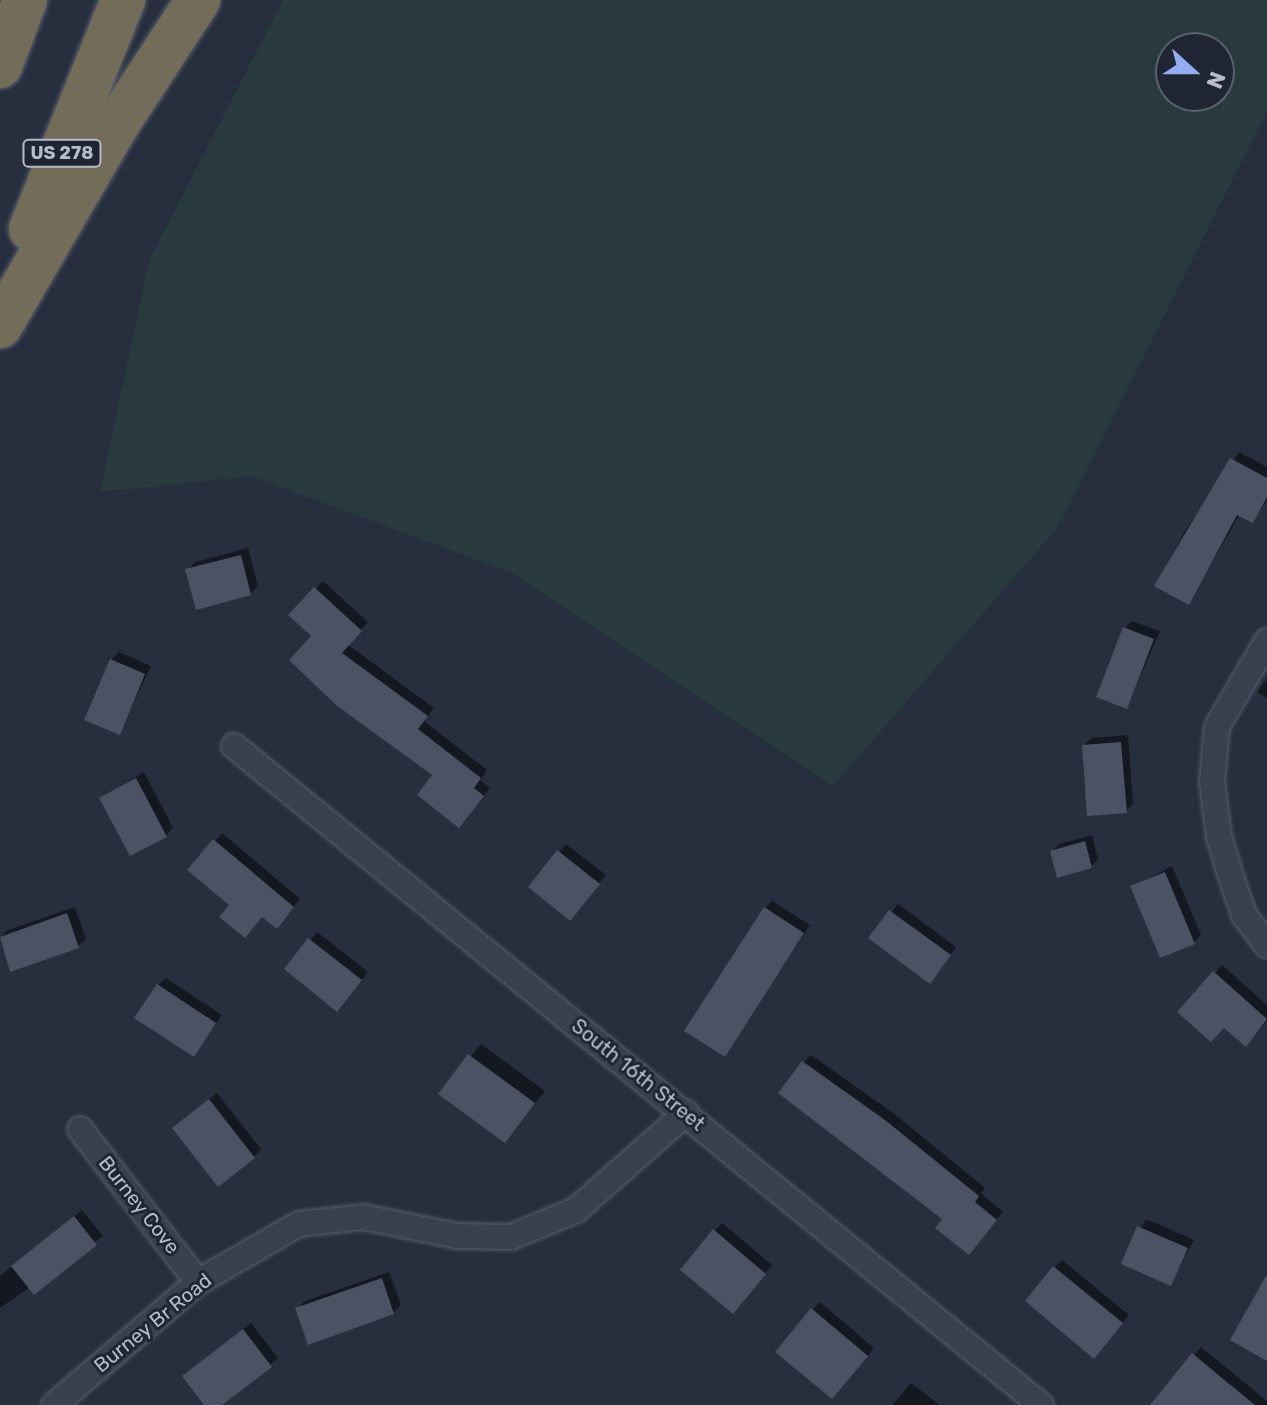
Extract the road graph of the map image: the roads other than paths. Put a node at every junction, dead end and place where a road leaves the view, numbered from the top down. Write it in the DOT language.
graph roads {
  1 [pos="25,0"];
  2 [pos="123,0"];
  3 [pos="198,0"];
  4 [pos="0,66"];
  5 [pos="0,305"];
  6 [pos="0,326"];
  7 [pos="1267,641"];
  8 [pos="234,746"];
  9 [pos="1267,945"];
  10 [pos="686,1113"];
  11 [pos="80,1129"];
  12 [pos="198,1282"];
  13 [pos="54,1405"];
  14 [pos="1041,1405"];
  1 -- 4 [label="highway"];
  2 -- 5 [label="highway, US 278"];
  3 -- 6 [label="highway"];
  7 -- 9 [label="street"];
  8 -- 10 [label="street, South 16th Street"];
  10 -- 12 [label="street, Burney Br Road"];
  10 -- 14 [label="street, South 16th Street"];
  11 -- 12 [label="street, Burney Cove"];
  12 -- 13 [label="street, Burney Br Road"];
}
